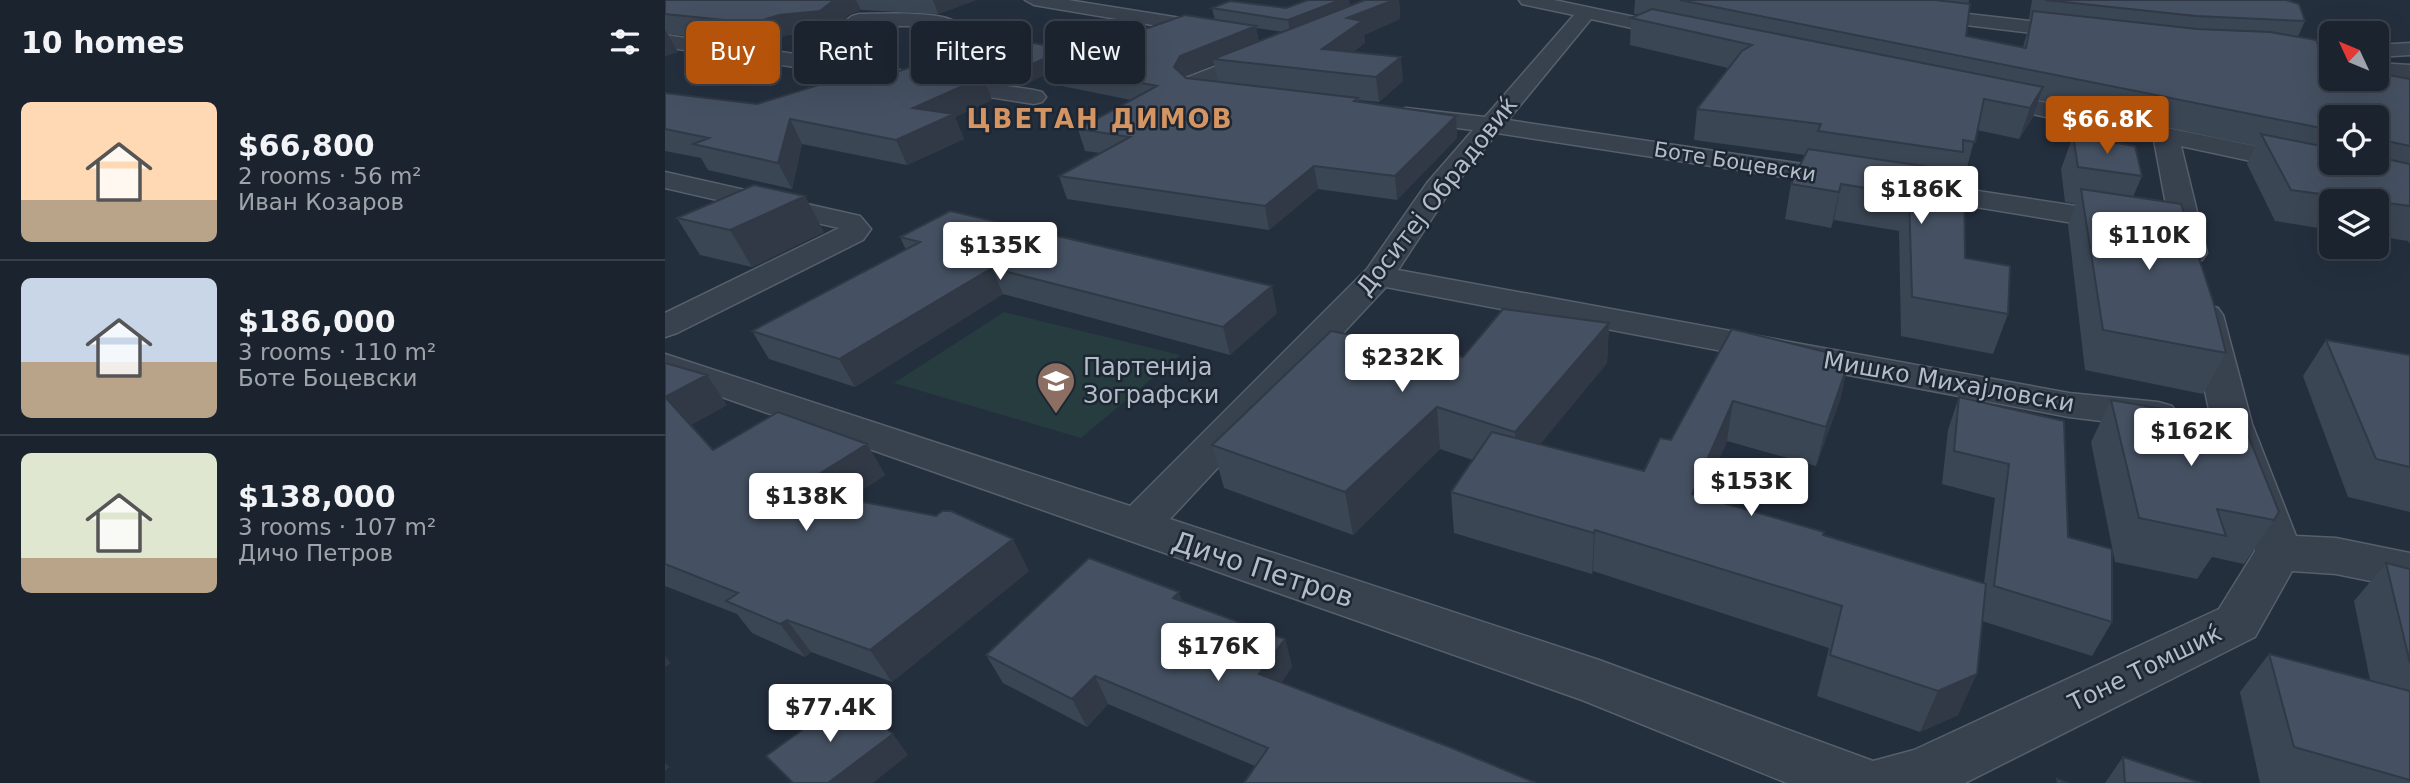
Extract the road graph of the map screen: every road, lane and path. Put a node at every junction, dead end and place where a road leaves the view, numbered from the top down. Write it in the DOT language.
graph roads {
  1 [pos="1034,0"];
  2 [pos="1528,0"];
  3 [pos="1587,12"];
  4 [pos="1899,12"];
  5 [pos="858,21"];
  6 [pos="926,21"];
  7 [pos="2105,35"];
  8 [pos="1707,38"];
  9 [pos="665,41"];
  10 [pos="2410,49"];
  11 [pos="2389,50"];
  12 [pos="2319,52"];
  13 [pos="2319,60"];
  14 [pos="794,62"];
  15 [pos="897,77"];
  16 [pos="1966,93"];
  17 [pos="1034,96"];
  18 [pos="1252,97"];
  19 [pos="1385,113"];
  20 [pos="1491,125"];
  21 [pos="2166,135"];
  22 [pos="2319,168"];
  23 [pos="665,180"];
  24 [pos="2165,229"];
  25 [pos="1378,276"];
  26 [pos="665,326"];
  27 [pos="665,365"];
  28 [pos="2232,424"];
  29 [pos="1136,527"];
  30 [pos="2279,552"];
  31 [pos="2410,570"];
  32 [pos="1857,783"];
  33 [pos="1889,783"];
  1 -- 18 [label="street"];
  2 -- 3 [label="street"];
  3 -- 8 [label="street"];
  3 -- 20 [label="street, Доситеј Обрадовиќ"];
  4 -- 7 [label="street"];
  5 -- 6 [label="street"];
  9 -- 14 [label="street"];
  10 -- 11 [label="street"];
  12 -- 13 [label="street"];
  15 -- 17 [label="street"];
  16 -- 21 [label="street"];
  19 -- 20 [label="street, Боте Боцевски"];
  20 -- 24 [label="street, Боте Боцевски"];
  20 -- 25 [label="street, Доситеј Обрадовиќ"];
  21 -- 22 [label="street"];
  21 -- 24 [label="street"];
  23 -- 26 [label="street"];
  24 -- 28 [label="street"];
  25 -- 28 [label="street, Мишко Михајловски"];
  25 -- 29 [label="street, Доситеј Обрадовиќ"];
  27 -- 29 [label="street, Дичо Петров"];
  28 -- 30 [label="street"];
  29 -- 32 [label="street, Дичо Петров"];
  30 -- 31 [label="street"];
  30 -- 33 [label="street, Тоне Томшиќ"];
}
